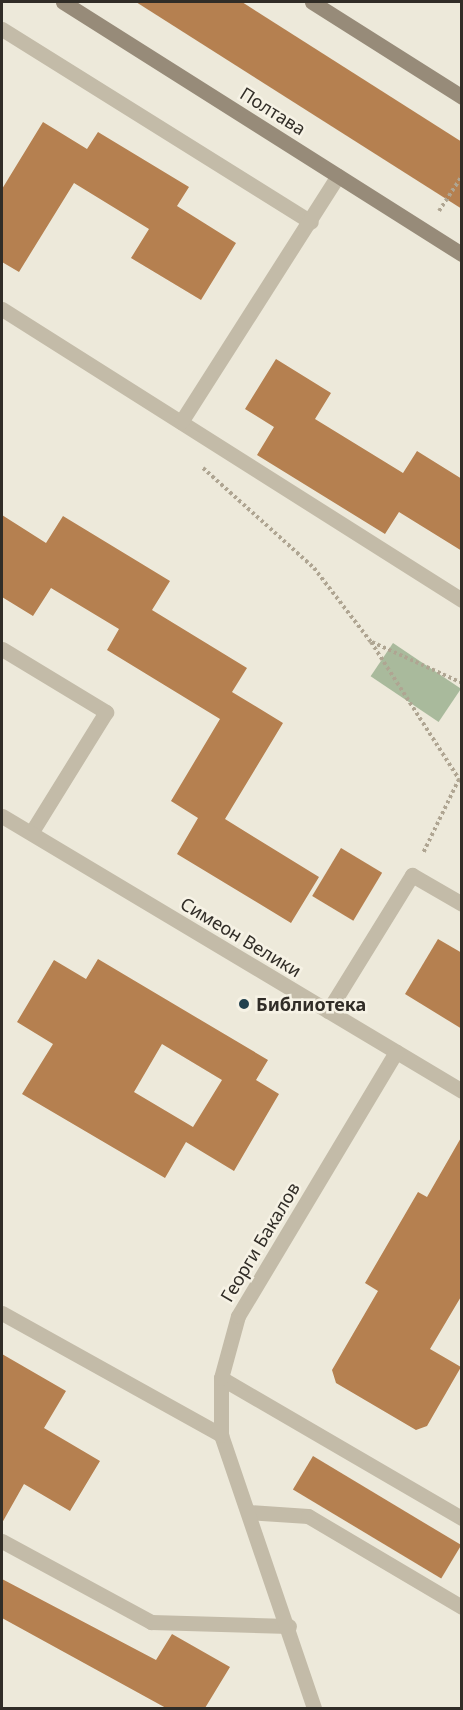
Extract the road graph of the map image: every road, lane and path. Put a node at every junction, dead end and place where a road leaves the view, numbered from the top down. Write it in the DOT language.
graph roads {
  1 [pos="63,2"];
  2 [pos="312,2"];
  3 [pos="2,29"];
  4 [pos="462,96"];
  5 [pos="339,176"];
  6 [pos="462,176"];
  7 [pos="311,222"];
  8 [pos="426,231"];
  9 [pos="462,254"];
  10 [pos="2,309"];
  11 [pos="181,422"];
  12 [pos="195,459"];
  13 [pos="462,600"];
  14 [pos="371,642"];
  15 [pos="2,649"];
  16 [pos="462,683"];
  17 [pos="2,816"];
  18 [pos="31,833"];
  19 [pos="412,875"];
  20 [pos="462,904"];
  21 [pos="328,1011"];
  22 [pos="396,1052"];
  23 [pos="462,1091"];
  24 [pos="2,1313"];
  25 [pos="221,1378"];
  26 [pos="222,1435"];
  27 [pos="248,1512"];
  28 [pos="462,1518"];
  29 [pos="2,1541"];
  30 [pos="462,1607"];
  31 [pos="289,1626"];
  32 [pos="314,1708"];
  1 -- 5 [label="street, Полтава"];
  2 -- 4 [label="street"];
  3 -- 7 [label="street"];
  5 -- 7 [label="street"];
  5 -- 8 [label="street, Полтава"];
  6 -- 8 [label="path"];
  7 -- 11 [label="street"];
  8 -- 9 [label="street, Полтава"];
  10 -- 11 [label="street"];
  11 -- 13 [label="street"];
  12 -- 14 [label="path"];
  14 -- 16 [label="path"];
  14 -- 19 [label="path"];
  15 -- 18 [label="street"];
  17 -- 18 [label="street, Симеон Велики"];
  18 -- 21 [label="street, Симеон Велики"];
  19 -- 20 [label="street"];
  19 -- 21 [label="street"];
  21 -- 22 [label="street, Симеон Велики"];
  22 -- 23 [label="street, Симеон Велики"];
  22 -- 25 [label="street, Георги Бакалов"];
  24 -- 26 [label="street"];
  25 -- 26 [label="street, Георги Бакалов"];
  25 -- 28 [label="street"];
  26 -- 27 [label="street, Георги Бакалов"];
  27 -- 30 [label="street"];
  27 -- 31 [label="street, Георги Бакалов"];
  29 -- 31 [label="street"];
  31 -- 32 [label="street, Георги Бакалов"];
}
